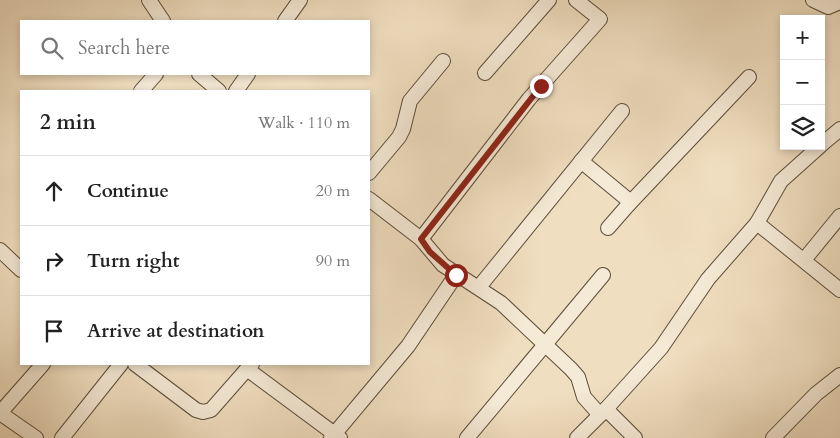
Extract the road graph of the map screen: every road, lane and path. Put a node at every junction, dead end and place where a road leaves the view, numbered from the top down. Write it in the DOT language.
graph roads {
  1 [pos="148,0"];
  2 [pos="300,0"];
  3 [pos="550,0"];
  4 [pos="576,0"];
  5 [pos="813,0"];
  6 [pos="840,2"];
  7 [pos="162,20"];
  8 [pos="286,20"];
  9 [pos="443,61"];
  10 [pos="485,73"];
  11 [pos="155,75"];
  12 [pos="200,75"];
  13 [pos="247,75"];
  14 [pos="749,78"];
  15 [pos="142,90"];
  16 [pos="218,90"];
  17 [pos="237,90"];
  18 [pos="622,111"];
  19 [pos="840,129"];
  20 [pos="825,142"];
  21 [pos="816,150"];
  22 [pos="581,162"];
  23 [pos="370,172"];
  24 [pos="370,200"];
  25 [pos="629,204"];
  26 [pos="840,216"];
  27 [pos="757,223"];
  28 [pos="608,228"];
  29 [pos="421,239"];
  30 [pos="0,250"];
  31 [pos="804,260"];
  32 [pos="20,269"];
  33 [pos="456,275"];
  34 [pos="602,275"];
  35 [pos="479,287"];
  36 [pos="840,290"];
  37 [pos="544,344"];
  38 [pos="42,365"];
  39 [pos="120,365"];
  40 [pos="136,365"];
  41 [pos="250,367"];
  42 [pos="840,375"];
  43 [pos="603,412"];
  44 [pos="0,413"];
  45 [pos="335,436"];
  46 [pos="36,438"];
  47 [pos="62,438"];
  48 [pos="467,438"];
  49 [pos="576,438"];
  50 [pos="635,438"];
  51 [pos="773,438"];
  1 -- 7 [label="street"];
  2 -- 8 [label="street"];
  3 -- 10 [label="street"];
  4 -- 29 [label="street"];
  5 -- 6 [label="street"];
  9 -- 23 [label="street"];
  11 -- 15 [label="street"];
  12 -- 16 [label="street"];
  13 -- 17 [label="street"];
  14 -- 25 [label="street"];
  18 -- 22 [label="street"];
  19 -- 20 [label="street"];
  21 -- 27 [label="street"];
  22 -- 25 [label="street"];
  22 -- 35 [label="street"];
  24 -- 29 [label="street"];
  25 -- 28 [label="street"];
  26 -- 31 [label="street"];
  27 -- 31 [label="street"];
  27 -- 43 [label="street"];
  29 -- 33 [label="street"];
  30 -- 32 [label="street"];
  31 -- 36 [label="street"];
  33 -- 35 [label="street"];
  33 -- 45 [label="street"];
  34 -- 37 [label="street"];
  35 -- 37 [label="street"];
  37 -- 43 [label="street"];
  37 -- 48 [label="street"];
  38 -- 44 [label="street"];
  39 -- 47 [label="street"];
  40 -- 41 [label="street"];
  41 -- 45 [label="street"];
  42 -- 51 [label="street"];
  43 -- 49 [label="street"];
  43 -- 50 [label="street"];
  44 -- 46 [label="street"];
}
